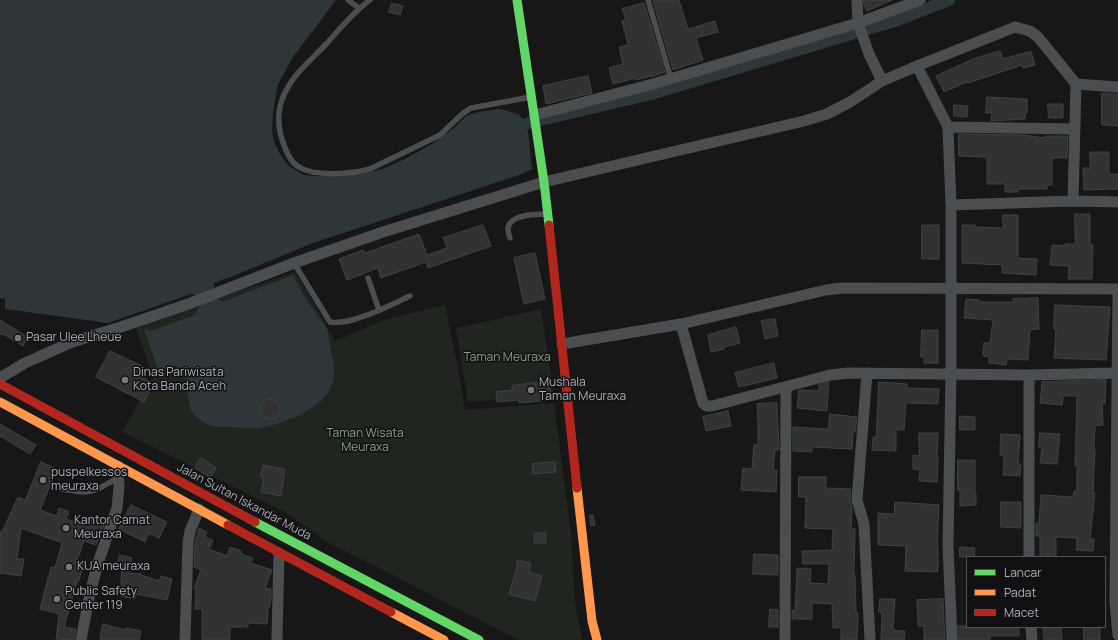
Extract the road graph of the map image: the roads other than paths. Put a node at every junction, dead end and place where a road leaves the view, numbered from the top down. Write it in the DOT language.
graph roads {
  1 [pos="348,0"];
  2 [pos="370,0"];
  3 [pos="517,0"];
  4 [pos="648,0"];
  5 [pos="857,0"];
  6 [pos="920,0"];
  7 [pos="359,8"];
  8 [pos="858,25"];
  9 [pos="917,66"];
  10 [pos="671,79"];
  11 [pos="882,81"];
  12 [pos="1076,84"];
  13 [pos="1118,87"];
  14 [pos="532,97"];
  15 [pos="535,118"];
  16 [pos="948,127"];
  17 [pos="1074,129"];
  18 [pos="543,179"];
  19 [pos="1073,201"];
  20 [pos="1118,202"];
  21 [pos="951,205"];
  22 [pos="547,214"];
  23 [pos="510,238"];
  24 [pos="294,263"];
  25 [pos="368,278"];
  26 [pos="950,289"];
  27 [pos="1118,289"];
  28 [pos="410,296"];
  29 [pos="379,310"];
  30 [pos="681,324"];
  31 [pos="562,344"];
  32 [pos="867,373"];
  33 [pos="951,373"];
  34 [pos="1117,373"];
  35 [pos="1028,374"];
  36 [pos="0,378"];
  37 [pos="0,384"];
  38 [pos="786,387"];
  39 [pos="0,402"];
  40 [pos="1117,413"];
  41 [pos="119,471"];
  42 [pos="62,489"];
  43 [pos="198,510"];
  44 [pos="279,553"];
  45 [pos="1029,556"];
  46 [pos="592,621"];
  47 [pos="419,627"];
  48 [pos="1031,628"];
  49 [pos="1118,635"];
  50 [pos="81,640"];
  51 [pos="185,640"];
  52 [pos="277,640"];
  53 [pos="418,640"];
  54 [pos="444,640"];
  55 [pos="478,640"];
  56 [pos="590,640"];
  57 [pos="597,640"];
  58 [pos="785,640"];
  59 [pos="870,640"];
  60 [pos="952,640"];
  61 [pos="1032,640"];
  1 -- 7 [label="lane"];
  2 -- 7 [label="lane"];
  3 -- 14 [label="main road"];
  4 -- 10 [label="lane"];
  5 -- 8 [label="street"];
  6 -- 8 [label="street"];
  7 -- 14 [label="lane"];
  8 -- 10 [label="street"];
  8 -- 11 [label="street"];
  9 -- 11 [label="street"];
  9 -- 12 [label="street"];
  9 -- 16 [label="street"];
  10 -- 15 [label="street"];
  11 -- 18 [label="street"];
  12 -- 13 [label="street"];
  12 -- 17 [label="street"];
  14 -- 15 [label="main road"];
  15 -- 18 [label="main road"];
  16 -- 17 [label="street"];
  16 -- 21 [label="street"];
  17 -- 19 [label="street"];
  18 -- 22 [label="main road"];
  18 -- 24 [label="street"];
  19 -- 20 [label="street"];
  19 -- 21 [label="street"];
  21 -- 26 [label="street"];
  22 -- 23 [label="lane"];
  22 -- 31 [label="main road"];
  24 -- 29 [label="lane"];
  24 -- 36 [label="street"];
  25 -- 29 [label="lane"];
  26 -- 27 [label="street"];
  26 -- 30 [label="street"];
  26 -- 33 [label="street"];
  27 -- 34 [label="street"];
  28 -- 29 [label="lane"];
  30 -- 31 [label="street"];
  30 -- 38 [label="street"];
  31 -- 46 [label="main road"];
  32 -- 33 [label="street"];
  32 -- 38 [label="street"];
  32 -- 59 [label="street"];
  33 -- 35 [label="street"];
  33 -- 60 [label="street"];
  34 -- 35 [label="street"];
  34 -- 40 [label="street"];
  35 -- 45 [label="street"];
  37 -- 55 [label="main road, Jalan Sultan Iskandar Muda"];
  38 -- 58 [label="street"];
  39 -- 41 [label="main road"];
  40 -- 49 [label="street"];
  41 -- 42 [label="lane"];
  41 -- 43 [label="main road"];
  41 -- 50 [label="street"];
  43 -- 44 [label="main road"];
  43 -- 51 [label="street"];
  44 -- 47 [label="main road"];
  44 -- 52 [label="street"];
  46 -- 56 [label="main road"];
  46 -- 57 [label="main road"];
  47 -- 53 [label="street"];
  47 -- 54 [label="main road"];
  48 -- 61 [label="street"];
}
